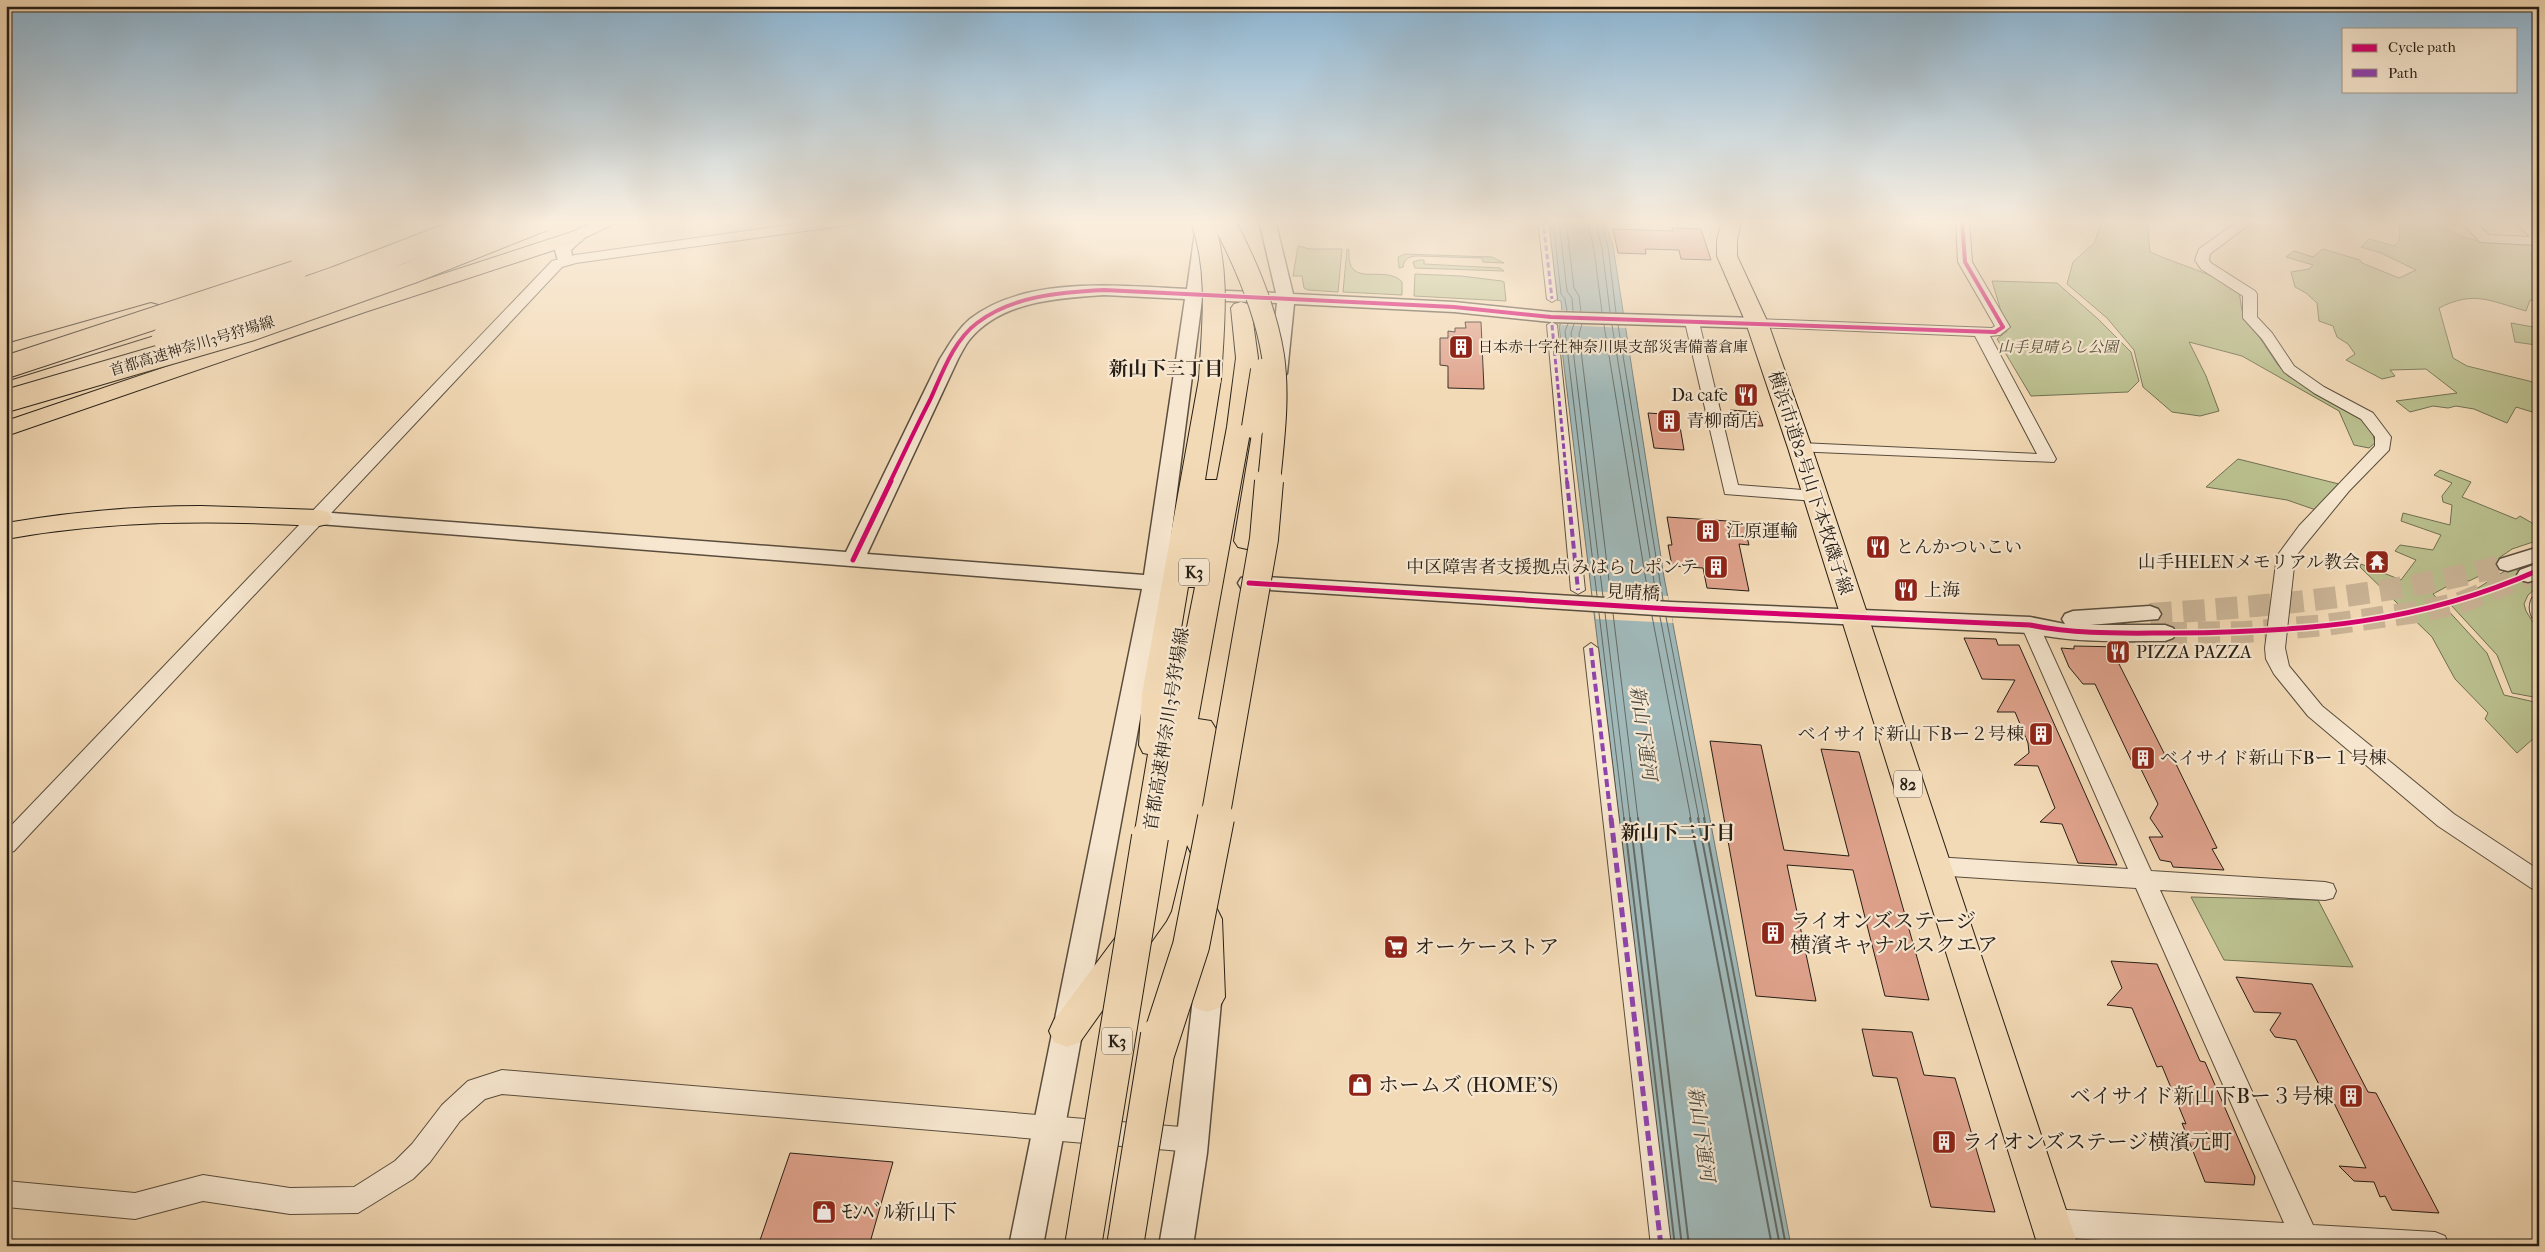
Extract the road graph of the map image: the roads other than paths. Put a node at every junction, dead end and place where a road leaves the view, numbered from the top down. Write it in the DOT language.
graph roads {
  1 [pos="279,278"];
  2 [pos="293,278"];
  3 [pos="326,278"];
  4 [pos="331,278"];
  5 [pos="339,278"];
  6 [pos="363,278"];
  7 [pos="393,278"];
  8 [pos="437,278"];
  9 [pos="542,278"];
  10 [pos="1195,278"];
  11 [pos="1212,278"];
  12 [pos="1235,278"];
  13 [pos="1249,278"];
  14 [pos="1272,278"];
  15 [pos="1276,278"];
  16 [pos="1550,278"];
  17 [pos="1738,278"];
  18 [pos="1975,278"];
  19 [pos="2226,278"];
  20 [pos="1278,291"];
  21 [pos="1193,294"];
  22 [pos="1552,299"];
  23 [pos="1241,308"];
  24 [pos="1555,321"];
  25 [pos="1692,322"];
  26 [pos="1757,323"];
  27 [pos="1980,332"];
  28 [pos="6,352"];
  29 [pos="6,367"];
  30 [pos="6,387"];
  31 [pos="6,401"];
  32 [pos="6,429"];
  33 [pos="1800,448"];
  34 [pos="1815,496"];
  35 [pos="319,518"];
  36 [pos="6,531"];
  37 [pos="2539,554"];
  38 [pos="853,560"];
  39 [pos="2508,564"];
  40 [pos="1154,583"];
  41 [pos="1248,583"];
  42 [pos="1578,590"];
  43 [pos="2539,602"];
  44 [pos="2539,613"];
  45 [pos="2150,614"];
  46 [pos="1855,618"];
  47 [pos="2030,626"];
  48 [pos="2165,633"];
  49 [pos="1591,648"];
  50 [pos="1150,837"];
  51 [pos="6,845"];
  52 [pos="1935,866"];
  53 [pos="2142,879"];
  54 [pos="2539,882"];
  55 [pos="2325,891"];
  56 [pos="1207,998"];
  57 [pos="1067,1031"];
  58 [pos="1156,1054"];
  59 [pos="1049,1129"];
  60 [pos="1192,1140"];
  61 [pos="6,1194"];
  62 [pos="2054,1234"];
  63 [pos="2306,1242"];
  64 [pos="1026,1246"];
  65 [pos="1083,1246"];
  66 [pos="1125,1246"];
  67 [pos="1176,1246"];
  68 [pos="1661,1246"];
  69 [pos="2434,1246"];
  1 -- 29 [label="main road, 首都高速神奈川3号狩場線, bridge"];
  2 -- 28 [label="main road, bridge"];
  3 -- 30 [label="main road, bridge"];
  4 -- 30 [label="main road, bridge"];
  5 -- 30 [label="main road, bridge"];
  6 -- 31 [label="main road, bridge"];
  7 -- 31 [label="main road, 首都高速神奈川3号狩場線, bridge"];
  8 -- 32 [label="main road"];
  9 -- 35 [label="street"];
  10 -- 21 [label="street"];
  11 -- 50 [label="main road, K3, bridge"];
  12 -- 23 [label="main road, 首都高速神奈川3号狩場線 / K3"];
  13 -- 58 [label="main road, K3, bridge"];
  14 -- 20 [label="main road, K3"];
  15 -- 20 [label="street"];
  16 -- 22 [label="street"];
  17 -- 26 [label="main road, 横浜市道82号山下本牧磯子線 / 82"];
  18 -- 27 [label="street"];
  19 -- 54 [label="street"];
  20 -- 21 [label="street"];
  20 -- 24 [label="street"];
  20 -- 41 [label="street"];
  20 -- 56 [label="main road, K3, bridge"];
  20 -- 58 [label="main road, K3, bridge"];
  21 -- 38 [label="street"];
  21 -- 40 [label="street"];
  23 -- 50 [label="main road, 首都高速神奈川3号狩場線 / K3"];
  23 -- 57 [label="main road, K3"];
  24 -- 25 [label="street"];
  24 -- 42 [label="street"];
  25 -- 26 [label="street"];
  25 -- 34 [label="street"];
  26 -- 27 [label="street"];
  26 -- 33 [label="main road, 横浜市道82号山下本牧磯子線 / 82"];
  27 -- 33 [label="street"];
  33 -- 34 [label="main road, 横浜市道82号山下本牧磯子線 / 82"];
  34 -- 46 [label="main road, 横浜市道82号山下本牧磯子線 / 82"];
  35 -- 36 [label="main road"];
  35 -- 38 [label="street"];
  35 -- 51 [label="street"];
  37 -- 39 [label="street"];
  38 -- 40 [label="street"];
  40 -- 57 [label="street"];
  41 -- 46 [label="street, 見晴橋"];
  41 -- 56 [label="street"];
  43 -- 44 [label="street"];
  45 -- 47 [label="street"];
  46 -- 47 [label="street, 見晴橋"];
  46 -- 52 [label="main road, 横浜市道82号山下本牧磯子線 / 82"];
  47 -- 48 [label="street"];
  47 -- 53 [label="street"];
  49 -- 68 [label="street"];
  50 -- 65 [label="main road, 首都高速神奈川3号狩場線 / K3, bridge"];
  52 -- 53 [label="street"];
  52 -- 62 [label="main road, 横浜市道82号山下本牧磯子線 / 82"];
  53 -- 55 [label="street"];
  53 -- 63 [label="street"];
  56 -- 60 [label="street"];
  57 -- 59 [label="street"];
  58 -- 66 [label="main road, K3, bridge"];
  59 -- 60 [label="street"];
  59 -- 61 [label="street"];
  59 -- 64 [label="street"];
  60 -- 67 [label="street"];
  62 -- 63 [label="street"];
  63 -- 69 [label="street"];
}
